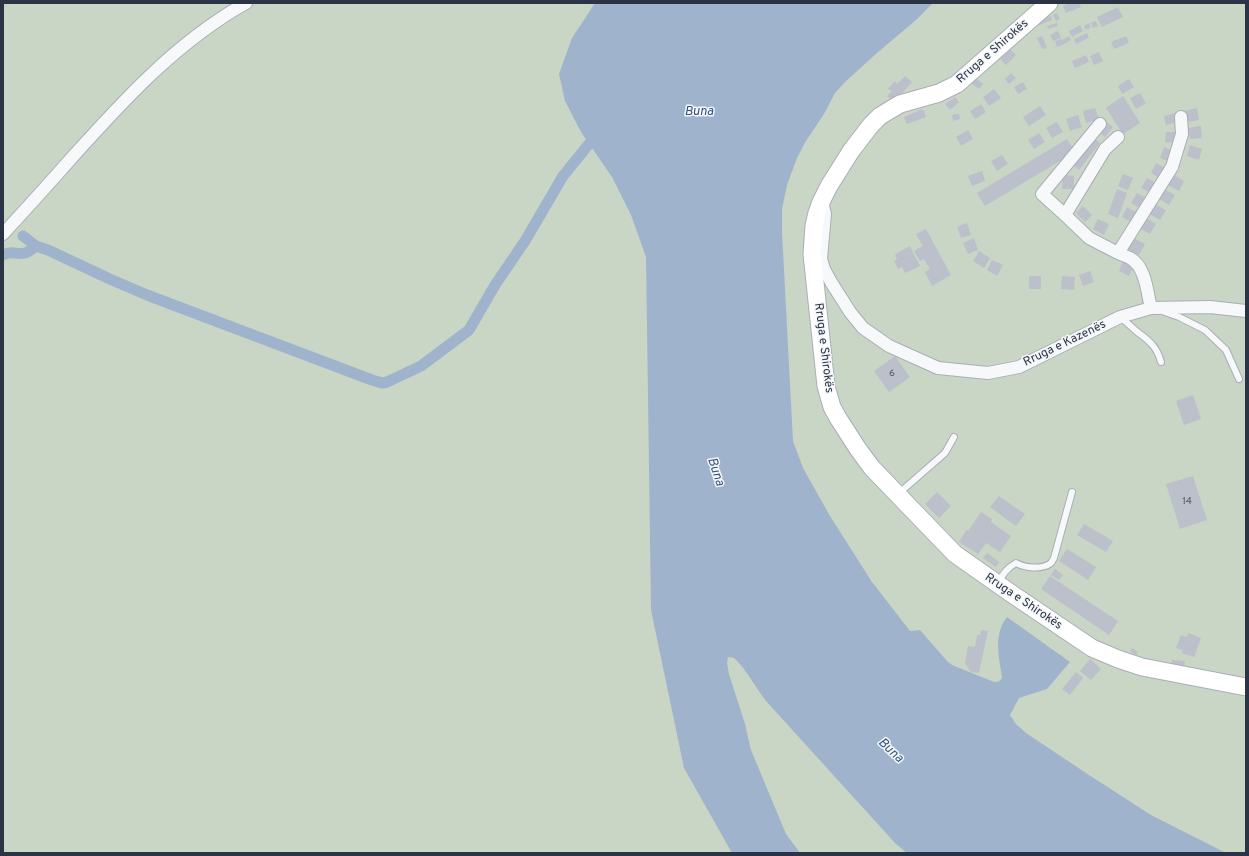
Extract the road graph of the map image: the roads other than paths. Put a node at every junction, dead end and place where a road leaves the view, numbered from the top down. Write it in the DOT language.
graph roads {
  1 [pos="246,3"];
  2 [pos="1049,3"];
  3 [pos="1181,117"];
  4 [pos="1100,124"];
  5 [pos="1118,137"];
  6 [pos="820,202"];
  7 [pos="1065,215"];
  8 [pos="3,234"];
  9 [pos="1118,253"];
  10 [pos="1151,308"];
  11 [pos="1246,311"];
  12 [pos="1120,317"];
  13 [pos="1161,362"];
  14 [pos="1239,380"];
  15 [pos="954,436"];
  16 [pos="1072,492"];
  17 [pos="898,494"];
  18 [pos="997,584"];
  19 [pos="1246,687"];
  1 -- 8 [label="street"];
  2 -- 6 [label="main road, Rruga e Shirokës"];
  3 -- 9 [label="street"];
  4 -- 7 [label="street"];
  5 -- 7 [label="street"];
  6 -- 12 [label="street, Rruga e Kazenës"];
  6 -- 17 [label="main road, Rruga e Shirokës"];
  7 -- 9 [label="street"];
  9 -- 10 [label="street"];
  10 -- 11 [label="street, Rruga e Kazenës"];
  10 -- 12 [label="street, Rruga e Kazenës"];
  10 -- 14 [label="lane"];
  12 -- 13 [label="lane"];
  15 -- 17 [label="lane"];
  16 -- 18 [label="lane"];
  17 -- 18 [label="main road, Rruga e Shirokës"];
  18 -- 19 [label="main road, Rruga e Shirokës"];
}
